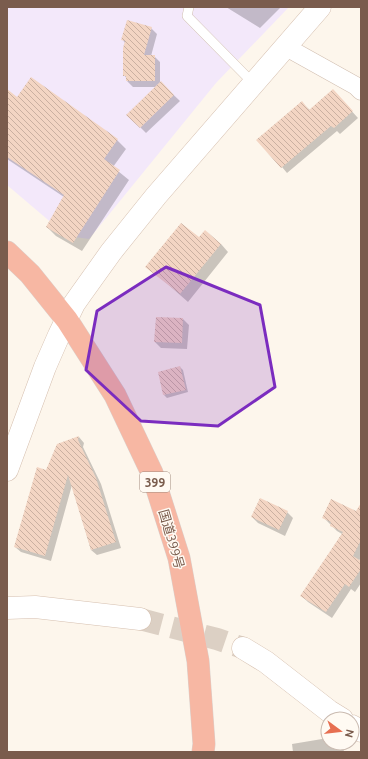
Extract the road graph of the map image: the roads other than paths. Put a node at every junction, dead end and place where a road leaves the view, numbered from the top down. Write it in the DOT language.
graph roads {
  1 [pos="189,7"];
  2 [pos="320,7"];
  3 [pos="286,46"];
  4 [pos="254,84"];
  5 [pos="361,91"];
  6 [pos="7,252"];
  7 [pos="66,320"];
  8 [pos="7,470"];
  9 [pos="7,608"];
  10 [pos="140,619"];
  11 [pos="243,648"];
  12 [pos="330,711"];
  13 [pos="203,752"];
  1 -- 4 [label="lane"];
  2 -- 3 [label="street"];
  3 -- 4 [label="street"];
  3 -- 5 [label="street"];
  4 -- 7 [label="street"];
  6 -- 7 [label="highway, 国道399号 / 399"];
  7 -- 8 [label="street"];
  7 -- 13 [label="highway, 国道399号 / 399"];
  9 -- 10 [label="street"];
  11 -- 12 [label="street"];
}
